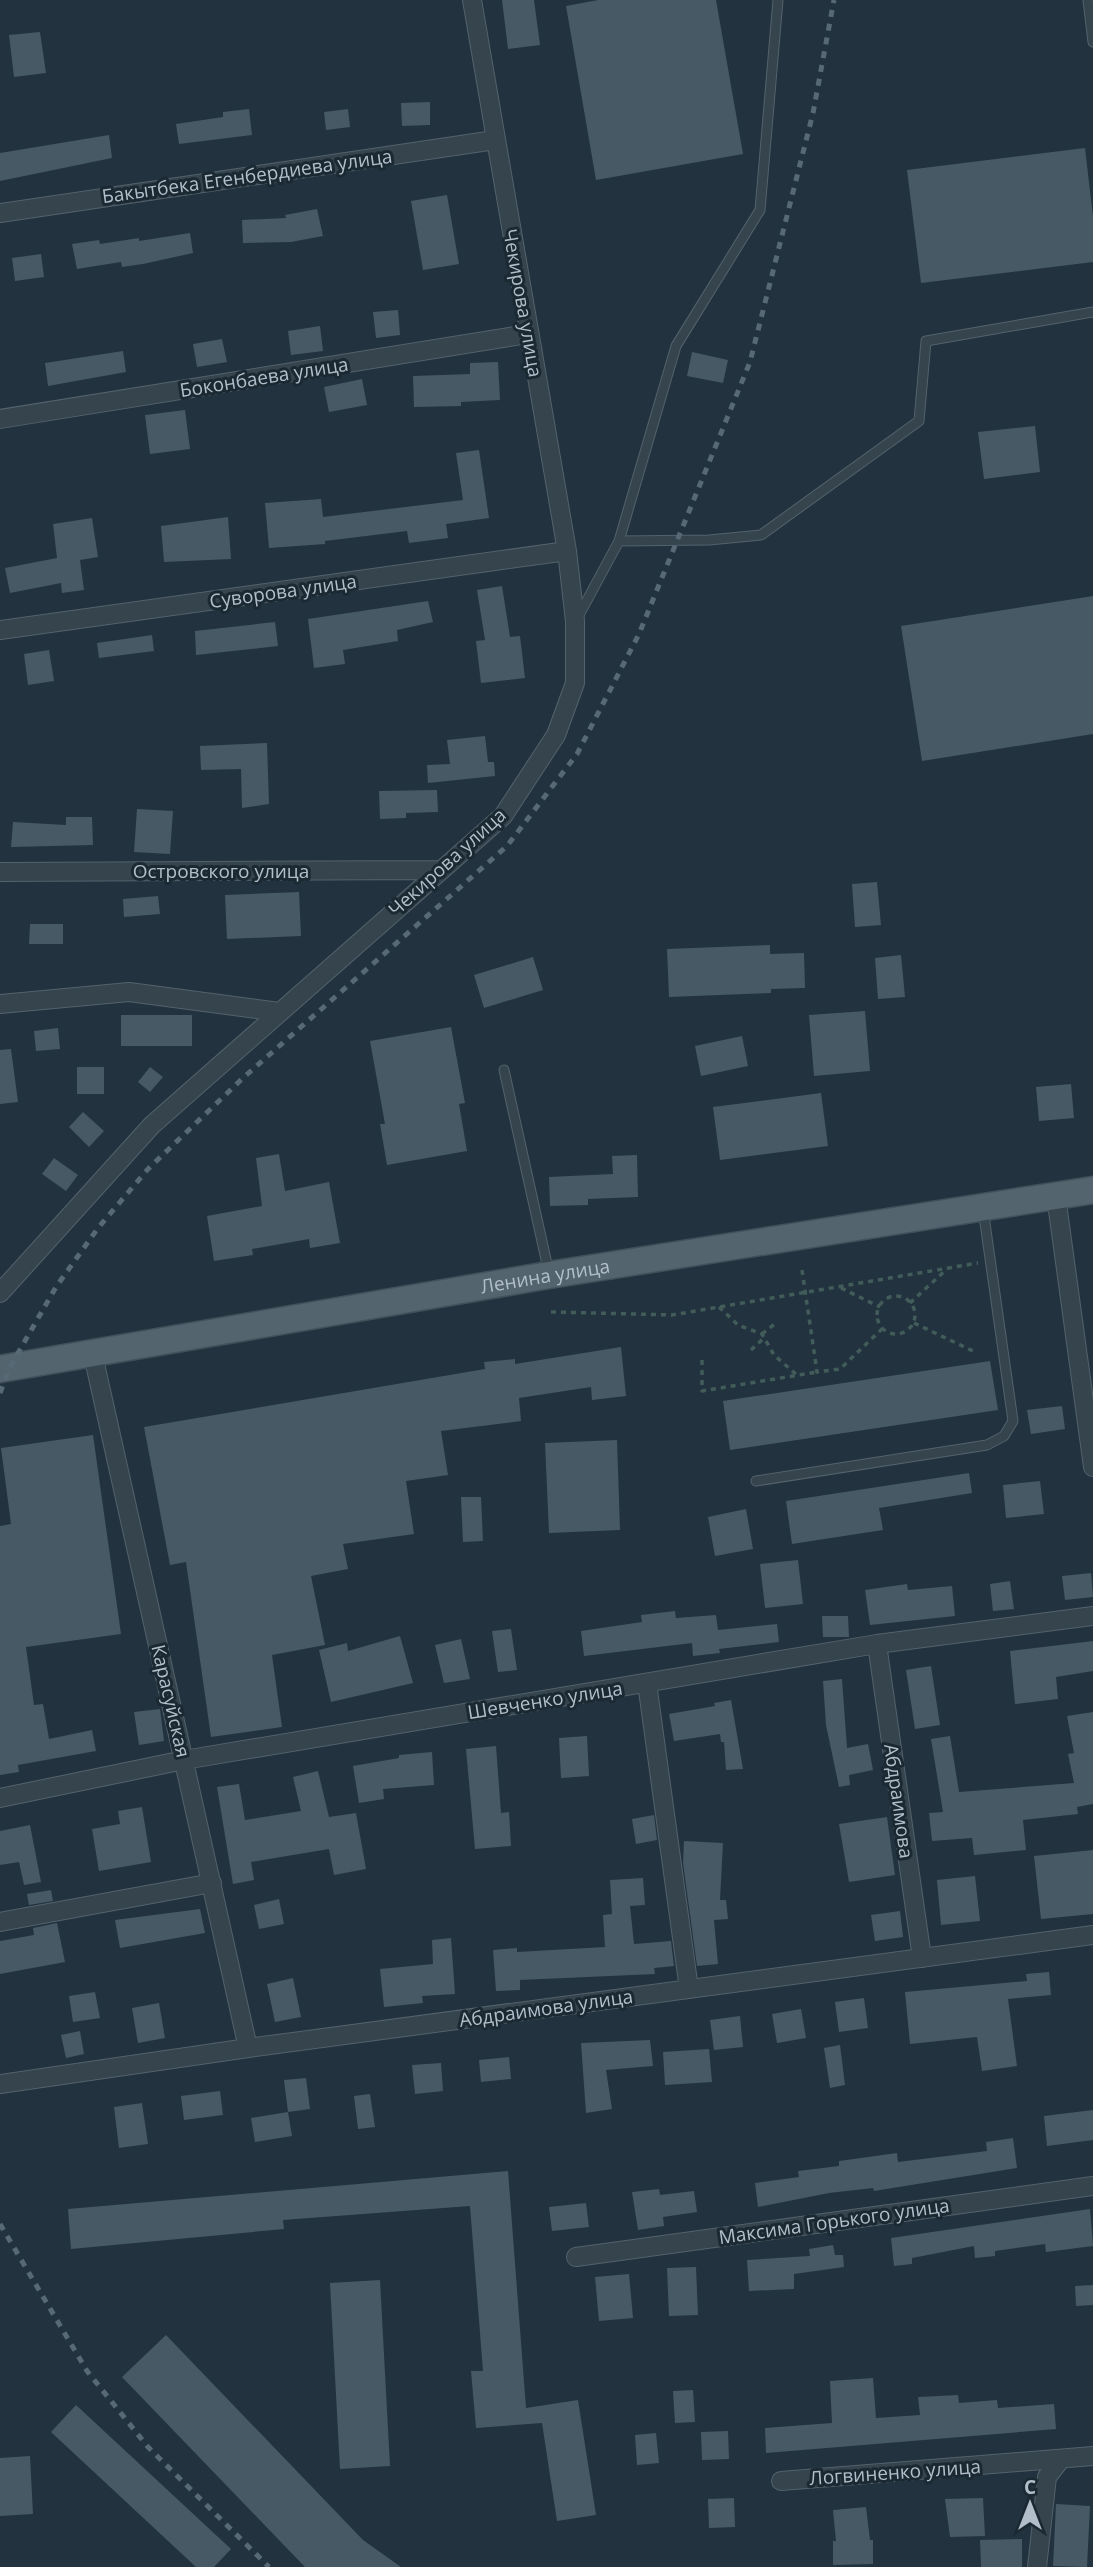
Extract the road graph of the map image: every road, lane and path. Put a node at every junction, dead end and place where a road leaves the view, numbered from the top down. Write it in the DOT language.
graph roads {
  1 [pos="472,0"];
  2 [pos="778,0"];
  3 [pos="1088,0"];
  4 [pos="1093,42"];
  5 [pos="495,140"];
  6 [pos="0,213"];
  7 [pos="1093,312"];
  8 [pos="528,334"];
  9 [pos="0,419"];
  10 [pos="619,541"];
  11 [pos="567,551"];
  12 [pos="576,621"];
  13 [pos="0,630"];
  14 [pos="442,870"];
  15 [pos="0,872"];
  16 [pos="0,1004"];
  17 [pos="279,1012"];
  18 [pos="504,1070"];
  19 [pos="1093,1190"];
  20 [pos="1056,1196"];
  21 [pos="983,1207"];
  22 [pos="990,1261"];
  23 [pos="947,1268"];
  24 [pos="802,1270"];
  25 [pos="549,1275"];
  26 [pos="839,1287"];
  27 [pos="805,1292"];
  28 [pos="0,1293"];
  29 [pos="910,1303"];
  30 [pos="719,1307"];
  31 [pos="880,1307"];
  32 [pos="551,1312"];
  33 [pos="776,1323"];
  34 [pos="914,1323"];
  35 [pos="883,1328"];
  36 [pos="763,1335"];
  37 [pos="751,1350"];
  38 [pos="973,1352"];
  39 [pos="93,1355"];
  40 [pos="702,1360"];
  41 [pos="0,1369"];
  42 [pos="817,1372"];
  43 [pos="798,1376"];
  44 [pos="1093,1467"];
  45 [pos="756,1481"];
  46 [pos="1093,1616"];
  47 [pos="877,1644"];
  48 [pos="647,1683"];
  49 [pos="184,1759"];
  50 [pos="0,1798"];
  51 [pos="212,1883"];
  52 [pos="0,1922"];
  53 [pos="1093,1935"];
  54 [pos="922,1958"];
  55 [pos="689,1989"];
  56 [pos="248,2048"];
  57 [pos="0,2084"];
  58 [pos="1093,2186"];
  59 [pos="576,2256"];
  60 [pos="1093,2456"];
  61 [pos="1060,2459"];
  62 [pos="781,2481"];
  63 [pos="1037,2567"];
  1 -- 5 [label="street, Чекирова улица"];
  2 -- 10 [label="lane"];
  3 -- 4 [label="lane"];
  5 -- 6 [label="street, Бакытбека Егенбердиева улица"];
  5 -- 8 [label="street, Чекирова улица"];
  7 -- 10 [label="lane"];
  8 -- 9 [label="street, Боконбаева улица"];
  8 -- 11 [label="street, Чекирова улица"];
  10 -- 12 [label="lane"];
  11 -- 12 [label="street, Чекирова улица"];
  11 -- 13 [label="street, Суворова улица"];
  12 -- 14 [label="street, Чекирова улица"];
  14 -- 15 [label="street, Островского улица"];
  14 -- 17 [label="street, Чекирова улица"];
  16 -- 17 [label="street"];
  17 -- 28 [label="street, Чекирова улица"];
  18 -- 25 [label="lane"];
  19 -- 20 [label="main road, Ленина улица"];
  20 -- 21 [label="main road, Ленина улица"];
  20 -- 44 [label="street"];
  21 -- 22 [label="lane"];
  21 -- 25 [label="main road, Ленина улица"];
  22 -- 23 [label="path"];
  22 -- 45 [label="lane"];
  23 -- 26 [label="path"];
  23 -- 29 [label="path"];
  24 -- 27 [label="path"];
  25 -- 39 [label="main road, Ленина улица"];
  26 -- 27 [label="path"];
  26 -- 31 [label="path"];
  27 -- 30 [label="path"];
  27 -- 42 [label="path"];
  29 -- 31 [label="path"];
  29 -- 34 [label="path"];
  30 -- 32 [label="path"];
  30 -- 36 [label="path"];
  31 -- 35 [label="path"];
  33 -- 36 [label="path"];
  34 -- 35 [label="path"];
  34 -- 38 [label="path"];
  35 -- 42 [label="path"];
  36 -- 37 [label="path"];
  36 -- 43 [label="path"];
  39 -- 41 [label="main road, Ленина улица"];
  39 -- 49 [label="street, Карасуйская"];
  40 -- 43 [label="path"];
  42 -- 43 [label="path"];
  46 -- 47 [label="street, Шевченко улица"];
  47 -- 48 [label="street, Шевченко улица"];
  47 -- 54 [label="street, Абдраимова"];
  48 -- 49 [label="street, Шевченко улица"];
  48 -- 55 [label="street"];
  49 -- 50 [label="street, Шевченко улица"];
  49 -- 51 [label="street, Карасуйская"];
  51 -- 52 [label="street"];
  51 -- 56 [label="street, Карасуйская"];
  53 -- 54 [label="street, Абдраимова улица"];
  54 -- 55 [label="street, Абдраимова улица"];
  55 -- 56 [label="street, Абдраимова улица"];
  56 -- 57 [label="street, Абдраимова улица"];
  58 -- 59 [label="street, Максима Горького улица"];
  60 -- 61 [label="street, Логвиненко улица"];
  61 -- 62 [label="street, Логвиненко улица"];
  61 -- 63 [label="street"];
}
